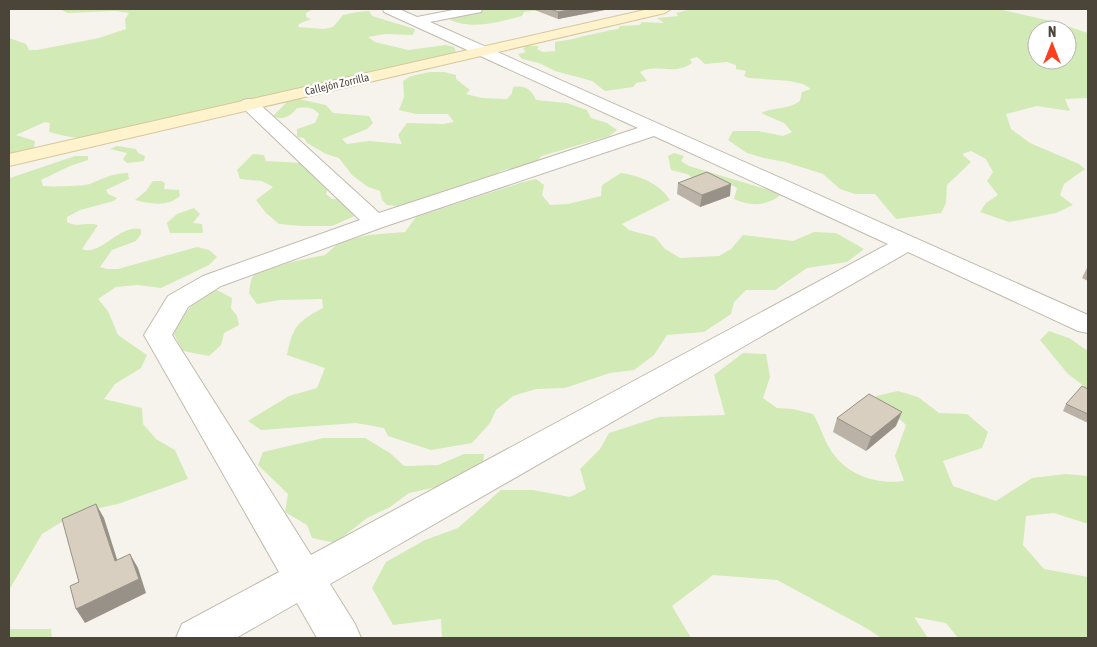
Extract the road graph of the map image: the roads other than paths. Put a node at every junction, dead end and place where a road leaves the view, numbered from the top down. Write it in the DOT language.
graph roads {
  1 [pos="389,9"];
  2 [pos="476,9"];
  3 [pos="665,9"];
  4 [pos="416,21"];
  5 [pos="482,51"];
  6 [pos="249,104"];
  7 [pos="655,129"];
  8 [pos="9,160"];
  9 [pos="375,222"];
  10 [pos="907,243"];
  11 [pos="1088,325"];
  12 [pos="304,580"];
  13 [pos="197,638"];
  14 [pos="340,638"];
  1 -- 4 [label="street"];
  2 -- 4 [label="street"];
  3 -- 5 [label="street, Callejón Zorrilla"];
  4 -- 5 [label="street"];
  5 -- 6 [label="street, Callejón Zorrilla"];
  5 -- 7 [label="street"];
  6 -- 8 [label="street, Callejón Zorrilla"];
  6 -- 9 [label="street"];
  7 -- 9 [label="street"];
  7 -- 10 [label="street"];
  9 -- 12 [label="street"];
  10 -- 11 [label="street"];
  10 -- 12 [label="street"];
  12 -- 13 [label="street"];
  12 -- 14 [label="street"];
}
